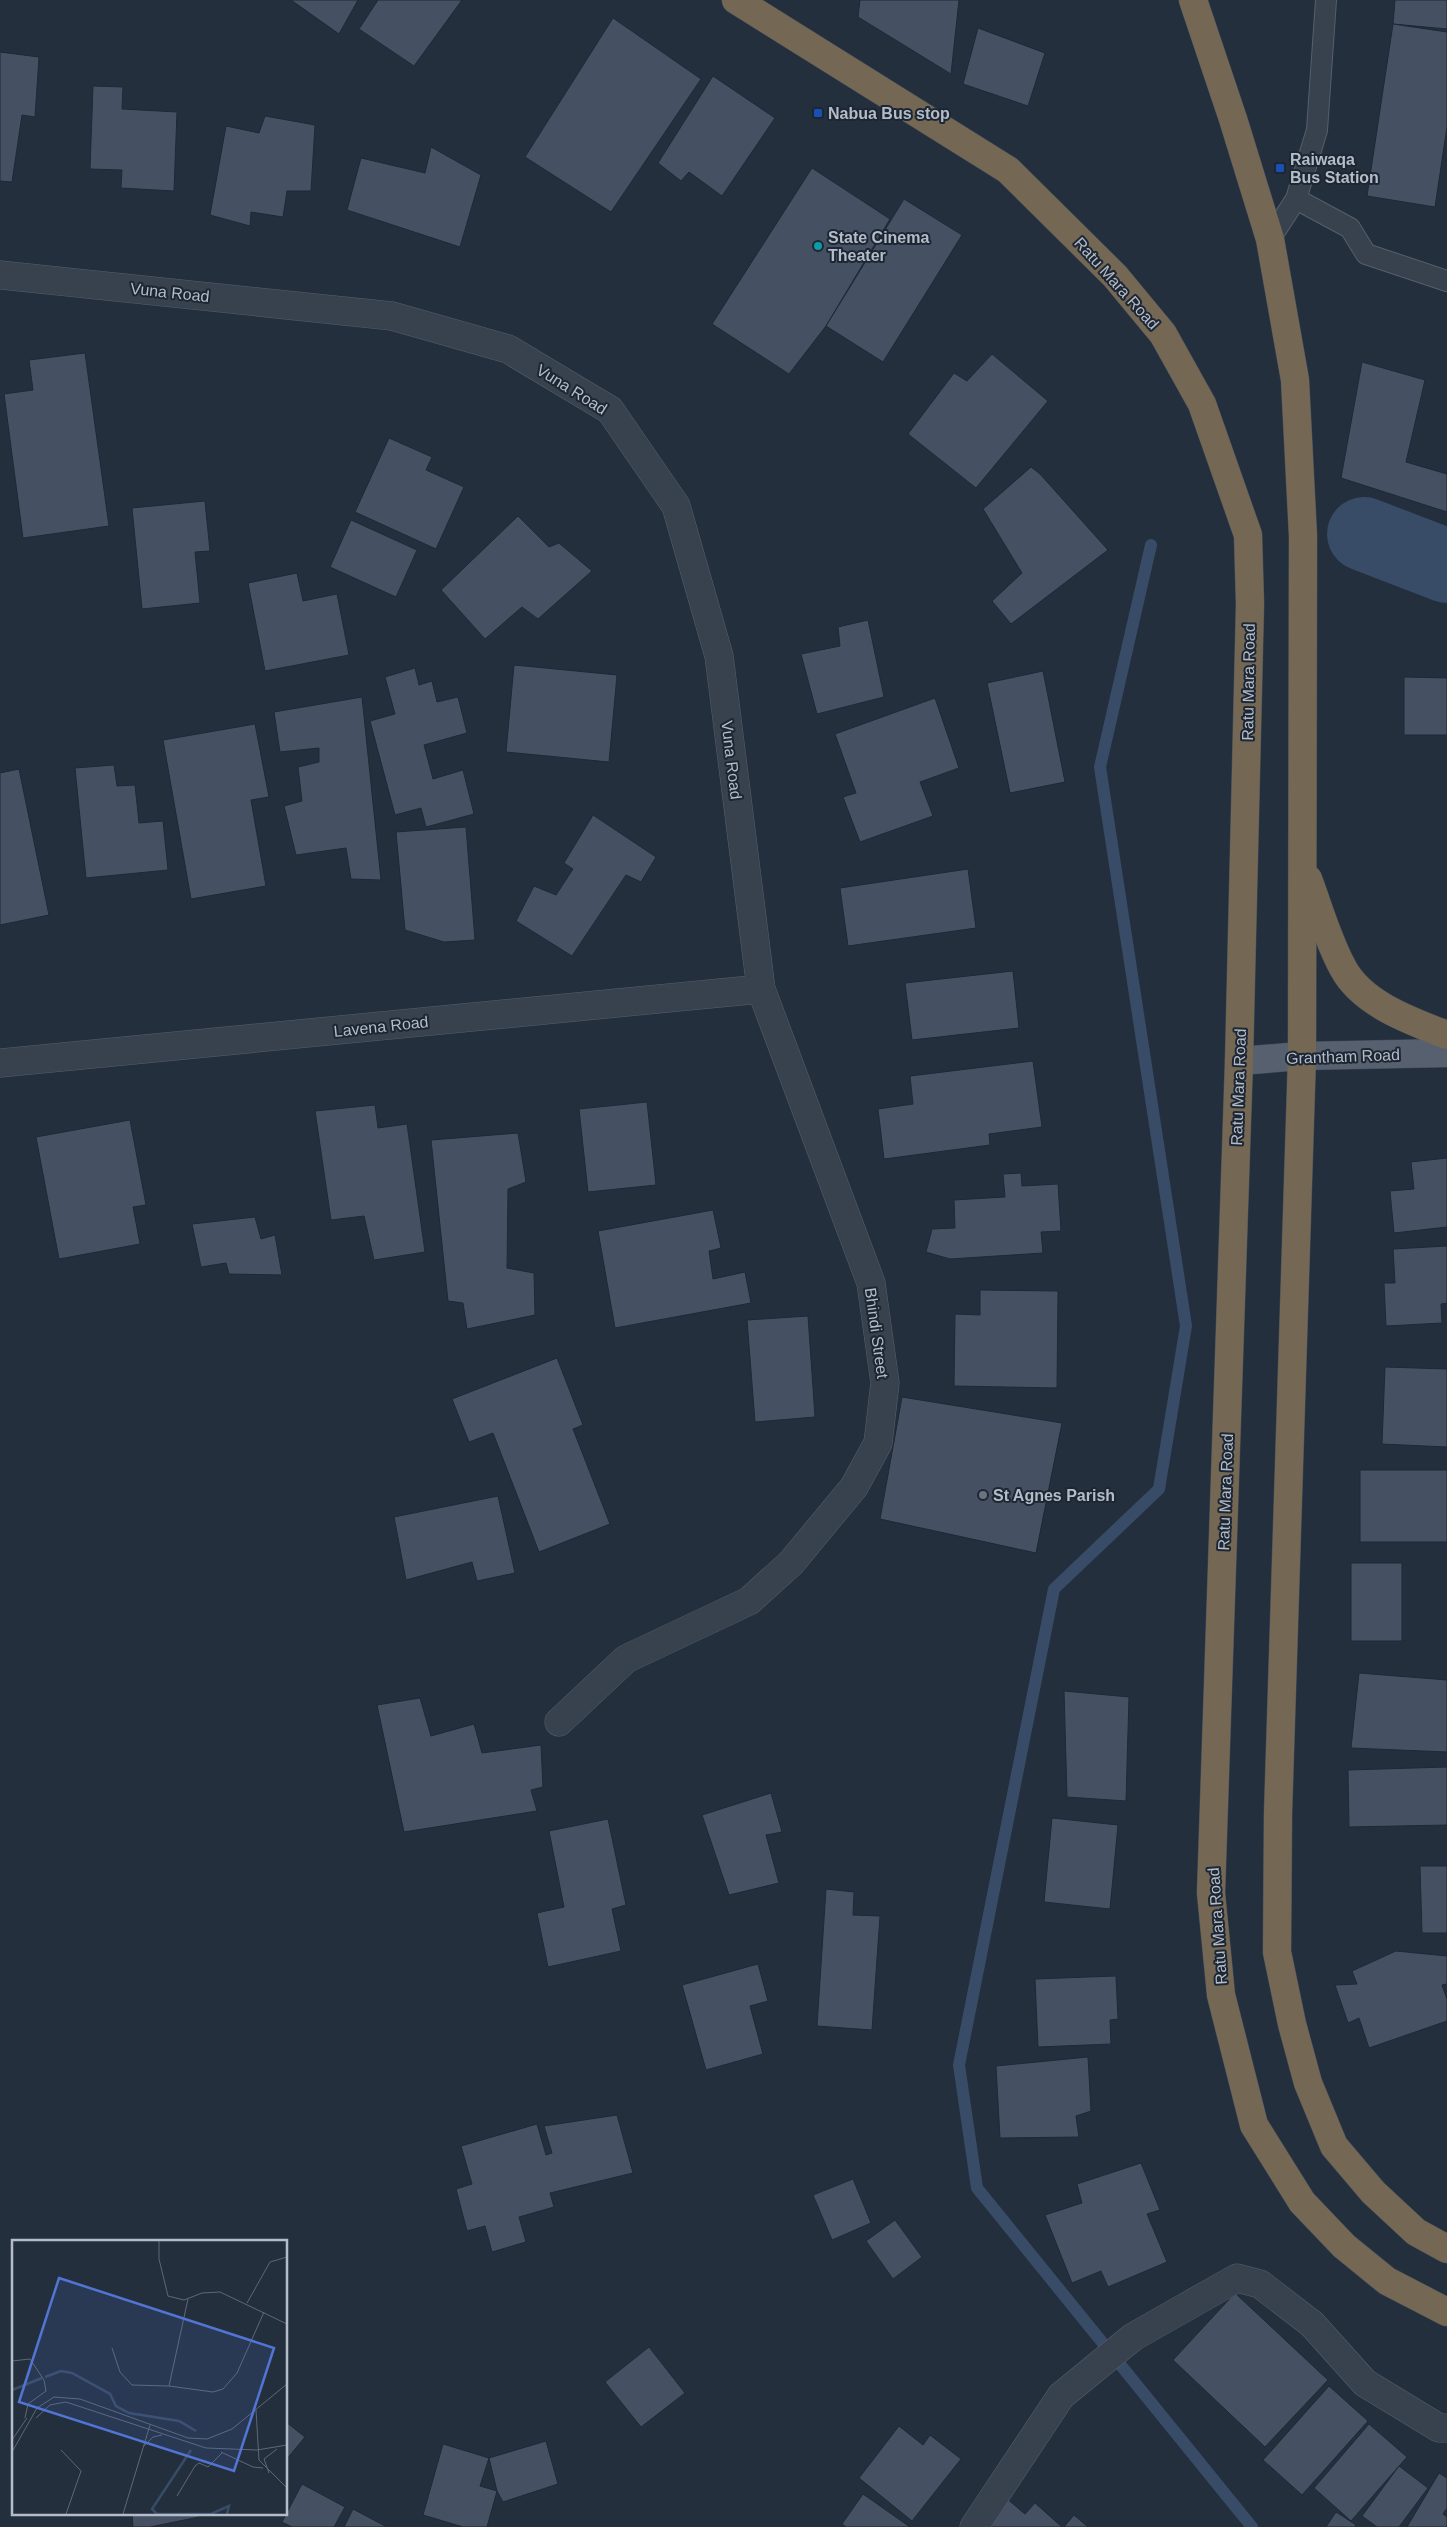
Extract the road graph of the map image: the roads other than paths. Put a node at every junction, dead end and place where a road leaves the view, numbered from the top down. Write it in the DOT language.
graph roads {
  1 [pos="736,0"];
  2 [pos="1193,0"];
  3 [pos="1326,0"];
  4 [pos="1296,199"];
  5 [pos="1270,239"];
  6 [pos="0,275"];
  7 [pos="1447,281"];
  8 [pos="1302,864"];
  9 [pos="761,989"];
  10 [pos="1447,1035"];
  11 [pos="1447,1053"];
  12 [pos="1302,1056"];
  13 [pos="1239,1061"];
  14 [pos="0,1063"];
  15 [pos="559,1722"];
  16 [pos="1447,2249"];
  17 [pos="1447,2312"];
  18 [pos="1447,2428"];
  19 [pos="974,2527"];
  1 -- 13 [label="highway, Ratu Mara Road"];
  2 -- 5 [label="highway"];
  3 -- 4 [label="lane"];
  4 -- 5 [label="lane"];
  4 -- 7 [label="lane"];
  5 -- 8 [label="highway"];
  6 -- 9 [label="street, Vuna Road"];
  8 -- 10 [label="highway"];
  8 -- 12 [label="highway"];
  9 -- 14 [label="street, Lavena Road"];
  9 -- 15 [label="street, Bhindi Street"];
  11 -- 12 [label="main road, Grantham Road"];
  12 -- 13 [label="main road, Grantham Road"];
  12 -- 16 [label="highway"];
  13 -- 17 [label="highway, Ratu Mara Road"];
  18 -- 19 [label="street"];
}
